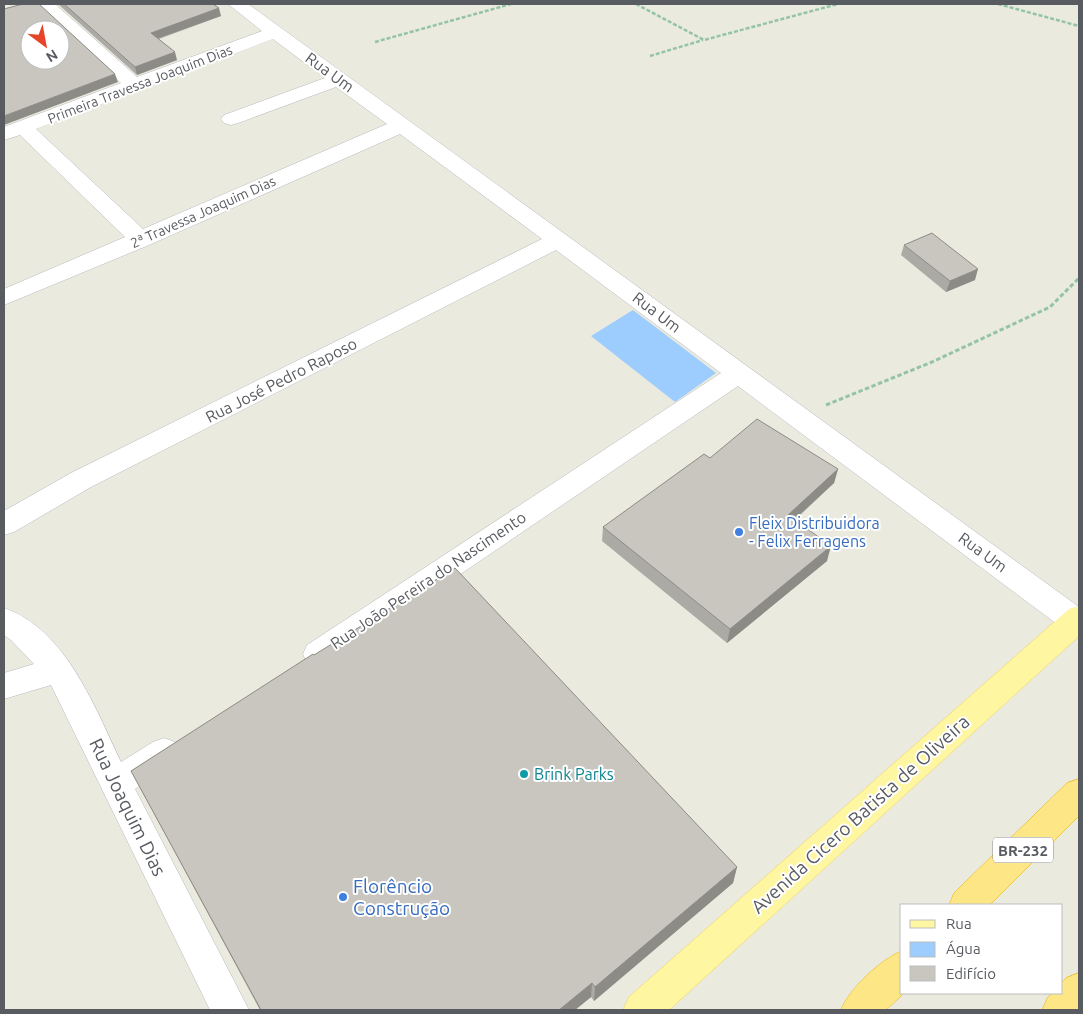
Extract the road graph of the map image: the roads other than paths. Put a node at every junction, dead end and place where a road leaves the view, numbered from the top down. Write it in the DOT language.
graph roads {
  1 [pos="45,4"];
  2 [pos="237,4"];
  3 [pos="276,32"];
  4 [pos="339,79"];
  5 [pos="134,86"];
  6 [pos="232,119"];
  7 [pos="403,125"];
  8 [pos="13,131"];
  9 [pos="560,239"];
  10 [pos="141,240"];
  11 [pos="4,298"];
  12 [pos="739,373"];
  13 [pos="4,524"];
  14 [pos="4,620"];
  15 [pos="1078,620"];
  16 [pos="294,669"];
  17 [pos="59,670"];
  18 [pos="4,686"];
  19 [pos="188,737"];
  20 [pos="115,784"];
  21 [pos="1079,794"];
  22 [pos="967,904"];
  23 [pos="900,971"];
  24 [pos="1079,991"];
  25 [pos="230,1010"];
  26 [pos="642,1010"];
  27 [pos="860,1010"];
  28 [pos="1061,1010"];
  1 -- 5 [label="street"];
  2 -- 3 [label="street, Rua Um"];
  3 -- 4 [label="street, Rua Um"];
  3 -- 5 [label="street, Primeira Travessa Joaquim Dias"];
  4 -- 6 [label="street"];
  4 -- 7 [label="street, Rua Um"];
  5 -- 8 [label="street, Primeira Travessa Joaquim Dias"];
  7 -- 9 [label="street, Rua Um"];
  7 -- 10 [label="street, 2ª Travessa Joaquim Dias"];
  8 -- 10 [label="street"];
  9 -- 12 [label="street, Rua Um"];
  9 -- 13 [label="street, Rua José Pedro Raposo"];
  10 -- 11 [label="street, 2ª Travessa Joaquim Dias"];
  12 -- 15 [label="street, Rua Um"];
  12 -- 16 [label="street, Rua João Pereira do Nascimento"];
  14 -- 17 [label="street, Rua Joaquim Dias"];
  15 -- 26 [label="main road, Avenida Cicero Batista de Oliveira"];
  17 -- 18 [label="street"];
  17 -- 20 [label="street, Rua Joaquim Dias"];
  19 -- 20 [label="street"];
  20 -- 25 [label="street, Rua Joaquim Dias"];
  21 -- 22 [label="highway, BR-232"];
  23 -- 27 [label="highway"];
  24 -- 28 [label="highway"];
}
